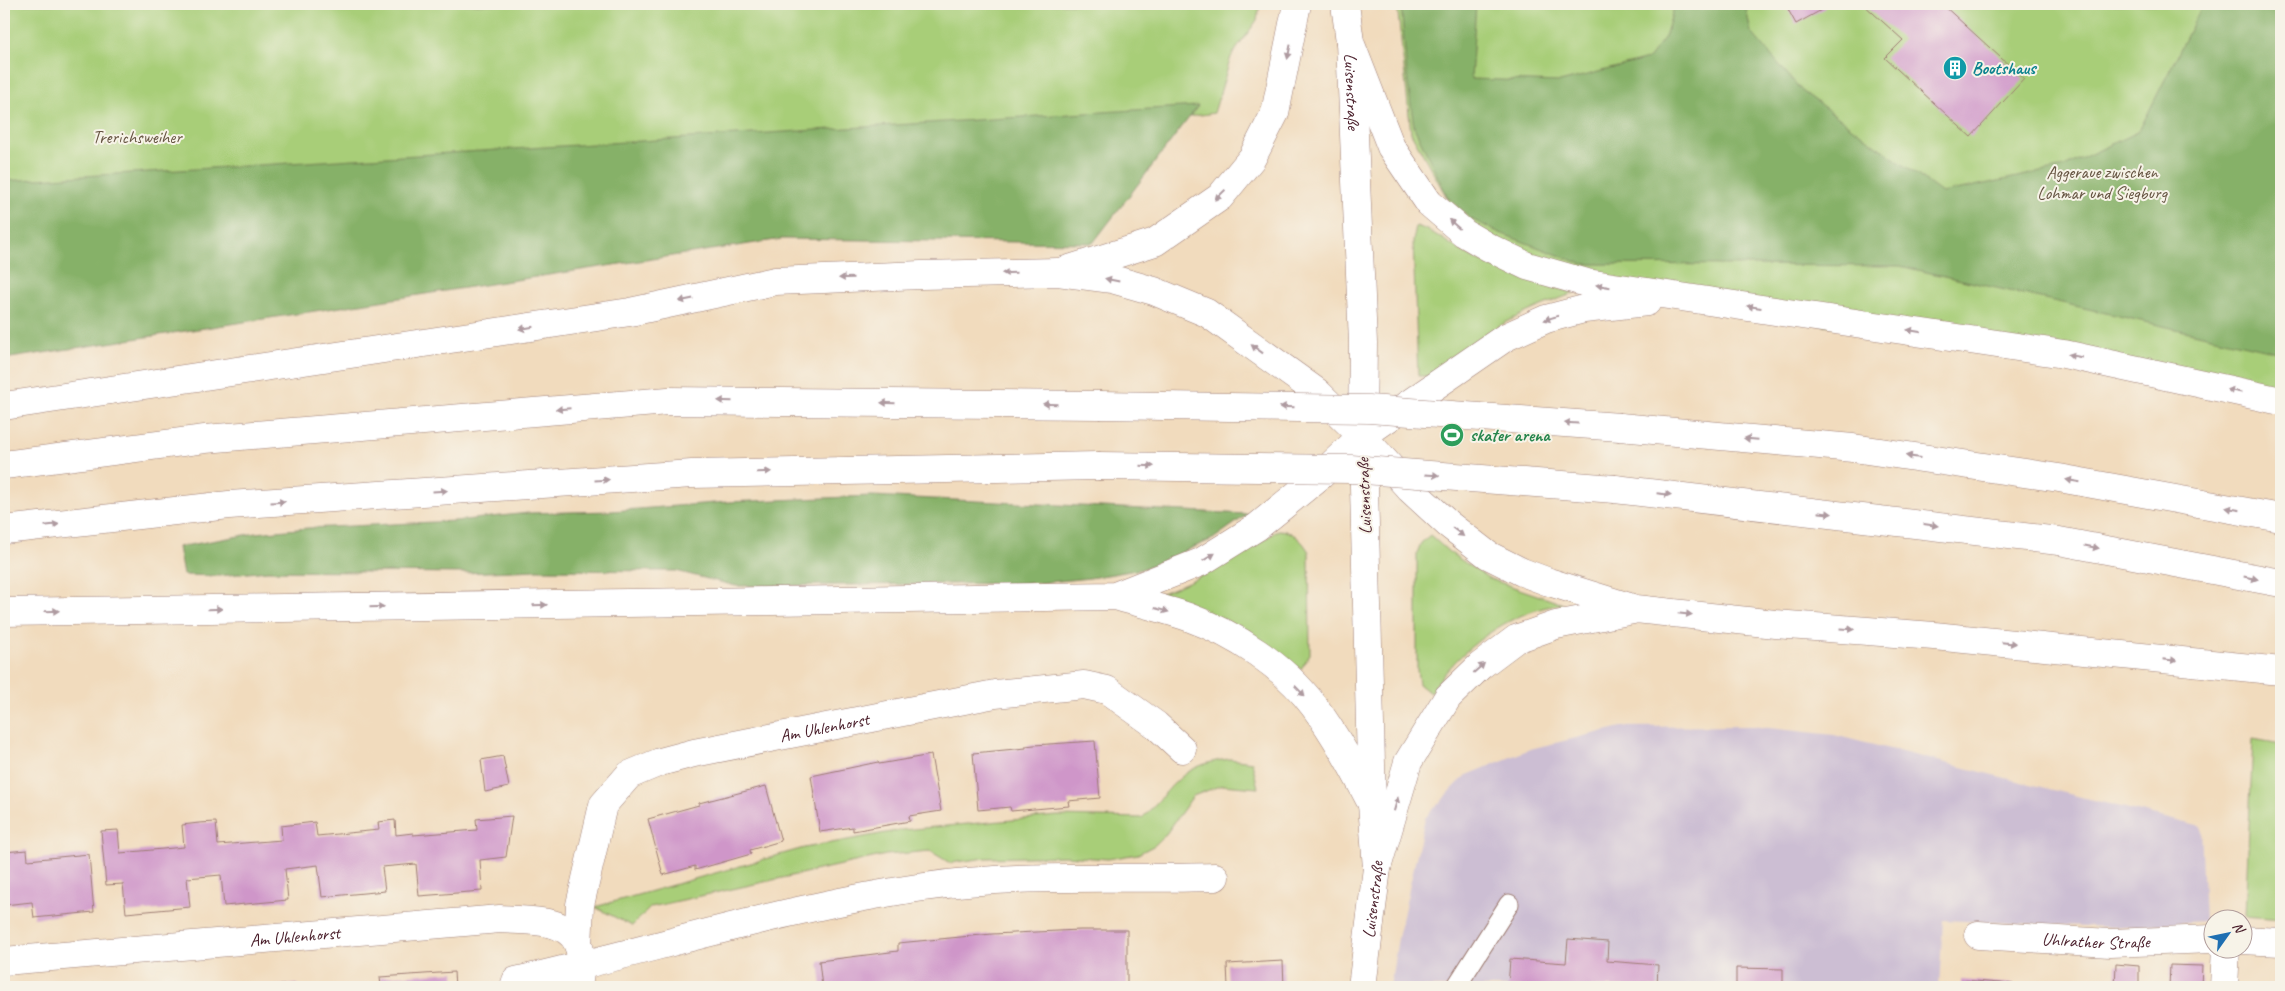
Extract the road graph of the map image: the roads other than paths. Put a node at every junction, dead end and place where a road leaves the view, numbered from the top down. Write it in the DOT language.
graph roads {
  1 [pos="1297,4"];
  2 [pos="1345,4"];
  3 [pos="1350,42"];
  4 [pos="1058,272"];
  5 [pos="1686,298"];
  6 [pos="2281,401"];
  7 [pos="4,406"];
  8 [pos="1362,436"];
  9 [pos="4,465"];
  10 [pos="2281,518"];
  11 [pos="4,530"];
  12 [pos="2281,583"];
  13 [pos="1116,596"];
  14 [pos="1636,609"];
  15 [pos="4,612"];
  16 [pos="2281,671"];
  17 [pos="1182,749"];
  18 [pos="1372,804"];
  19 [pos="1378,868"];
  20 [pos="1215,877"];
  21 [pos="1509,904"];
  22 [pos="1978,936"];
  23 [pos="2202,939"];
  24 [pos="2252,941"];
  25 [pos="2281,942"];
  26 [pos="2225,958"];
  27 [pos="4,961"];
  28 [pos="579,966"];
  29 [pos="515,984"];
  30 [pos="1362,987"];
  31 [pos="1456,987"];
  32 [pos="2224,987"];
  1 -- 4 [label="main road, one-way"];
  2 -- 3 [label="main road, Luisenstraße"];
  5 -- 3 [label="main road, one-way"];
  3 -- 8 [label="main road, Luisenstraße"];
  4 -- 7 [label="main road, one-way"];
  8 -- 4 [label="main road, one-way"];
  6 -- 5 [label="main road, one-way"];
  5 -- 8 [label="main road, one-way"];
  13 -- 8 [label="main road, one-way"];
  8 -- 14 [label="main road, one-way"];
  8 -- 18 [label="main road, Luisenstraße"];
  10 -- 9 [label="main road, one-way, bridge"];
  11 -- 12 [label="main road, one-way, bridge"];
  15 -- 13 [label="main road, one-way"];
  13 -- 18 [label="main road, one-way"];
  14 -- 16 [label="main road, one-way"];
  19 -- 14 [label="main road, one-way"];
  17 -- 28 [label="main road, Am Uhlenhorst"];
  18 -- 19 [label="main road, Luisenstraße"];
  19 -- 30 [label="main road, Luisenstraße"];
  20 -- 28 [label="main road"];
  21 -- 31 [label="lane"];
  22 -- 23 [label="main road, Uhlrather Straße"];
  24 -- 25 [label="main road"];
  26 -- 32 [label="main road"];
  27 -- 28 [label="main road, Am Uhlenhorst"];
  28 -- 29 [label="main road"];
}
